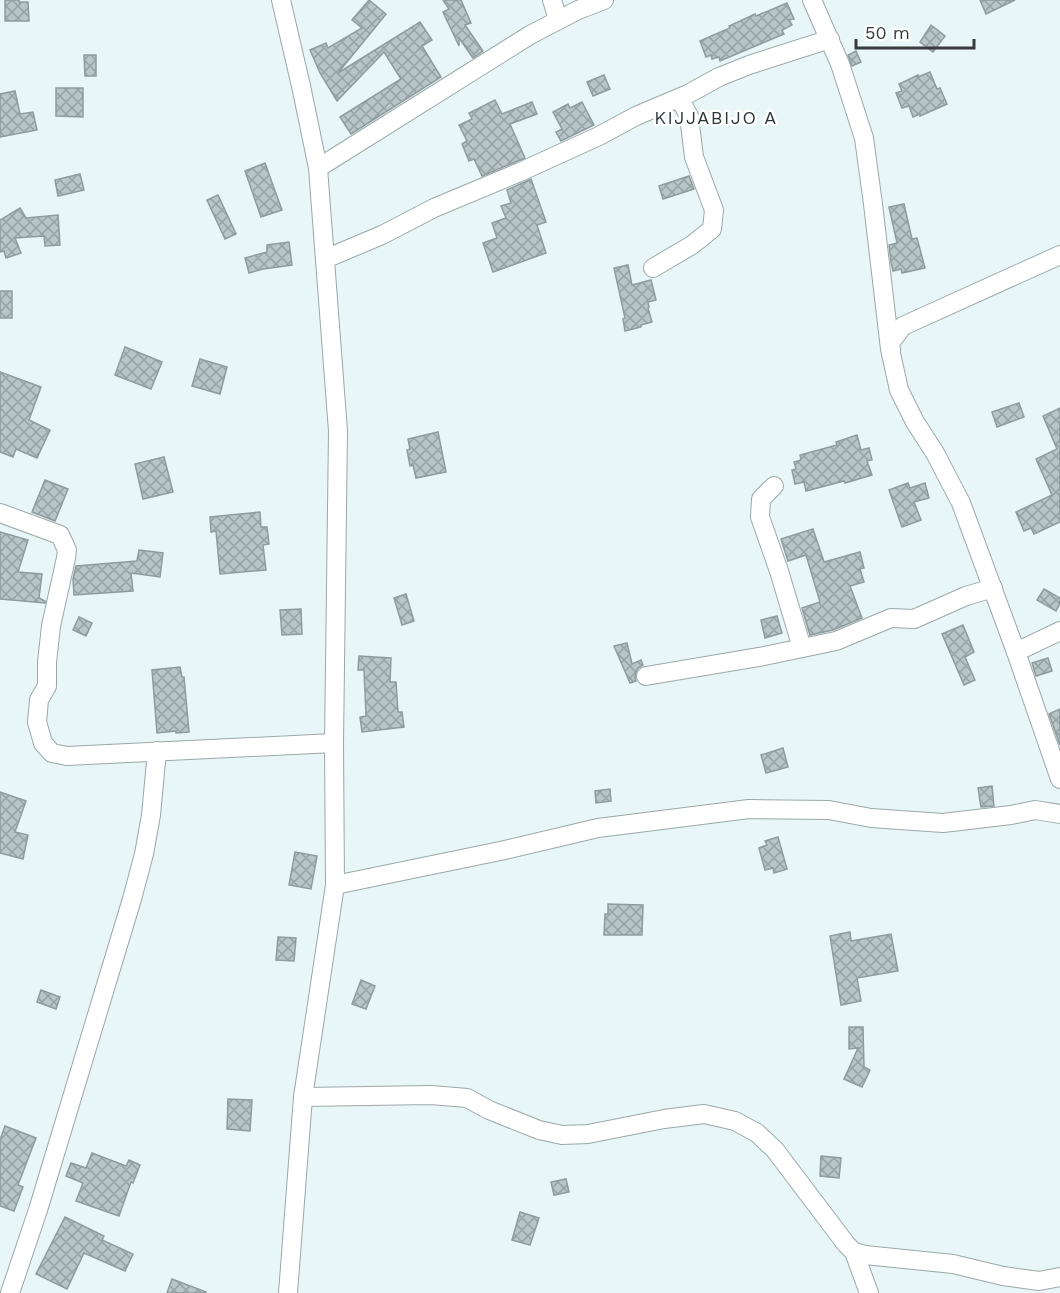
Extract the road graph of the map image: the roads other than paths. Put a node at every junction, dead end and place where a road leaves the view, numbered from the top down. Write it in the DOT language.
graph roads {
  1 [pos="281,0"];
  2 [pos="552,0"];
  3 [pos="604,0"];
  4 [pos="812,0"];
  5 [pos="558,20"];
  6 [pos="830,39"];
  7 [pos="679,98"];
  8 [pos="318,168"];
  9 [pos="1060,255"];
  10 [pos="325,259"];
  11 [pos="653,268"];
  12 [pos="899,390"];
  13 [pos="774,486"];
  14 [pos="0,513"];
  15 [pos="993,588"];
  16 [pos="1060,631"];
  17 [pos="802,648"];
  18 [pos="1016,652"];
  19 [pos="646,676"];
  20 [pos="334,743"];
  21 [pos="157,751"];
  22 [pos="1060,779"];
  23 [pos="1060,814"];
  24 [pos="335,885"];
  25 [pos="303,1097"];
  26 [pos="854,1252"];
  27 [pos="1060,1277"];
  28 [pos="10,1293"];
  29 [pos="288,1293"];
  30 [pos="869,1293"];
  1 -- 8 [label="street"];
  2 -- 5 [label="street"];
  3 -- 5 [label="street"];
  4 -- 6 [label="street"];
  5 -- 8 [label="street"];
  6 -- 7 [label="street"];
  6 -- 12 [label="street"];
  7 -- 10 [label="street"];
  7 -- 11 [label="street"];
  8 -- 10 [label="street"];
  9 -- 12 [label="street"];
  10 -- 20 [label="street"];
  12 -- 15 [label="street"];
  13 -- 17 [label="street"];
  14 -- 21 [label="street"];
  15 -- 17 [label="street"];
  15 -- 18 [label="street"];
  16 -- 18 [label="street"];
  17 -- 19 [label="street"];
  18 -- 22 [label="street"];
  20 -- 21 [label="street"];
  20 -- 24 [label="street"];
  21 -- 28 [label="street"];
  23 -- 24 [label="street"];
  24 -- 25 [label="street"];
  25 -- 26 [label="street"];
  25 -- 29 [label="street"];
  26 -- 27 [label="street"];
  26 -- 30 [label="street"];
}
